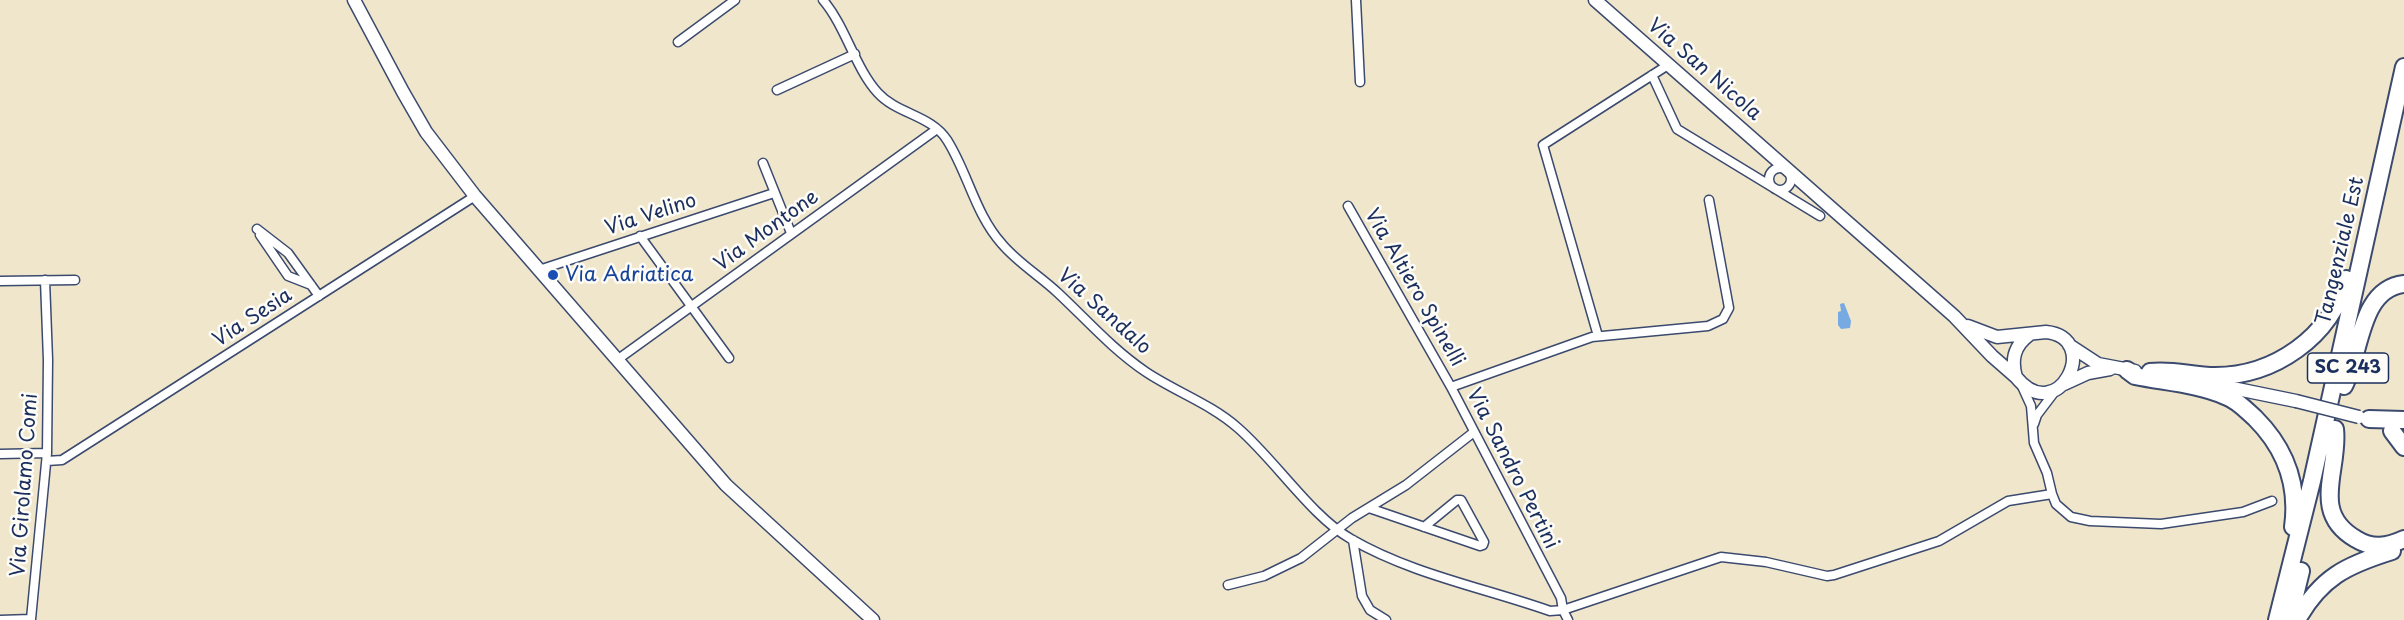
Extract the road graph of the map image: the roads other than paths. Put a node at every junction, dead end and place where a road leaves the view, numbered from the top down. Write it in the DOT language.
graph roads {
  1 [pos="354,0"];
  2 [pos="735,0"];
  3 [pos="823,0"];
  4 [pos="1356,0"];
  5 [pos="1595,0"];
  6 [pos="678,42"];
  7 [pos="855,54"];
  8 [pos="1668,64"];
  9 [pos="2404,67"];
  10 [pos="1652,75"];
  11 [pos="1360,82"];
  12 [pos="777,90"];
  13 [pos="2404,115"];
  14 [pos="937,129"];
  15 [pos="763,163"];
  16 [pos="1787,170"];
  17 [pos="1774,189"];
  18 [pos="774,193"];
  19 [pos="475,196"];
  20 [pos="1709,200"];
  21 [pos="2374,202"];
  22 [pos="1348,206"];
  23 [pos="1820,216"];
  24 [pos="791,233"];
  25 [pos="640,236"];
  26 [pos="539,270"];
  27 [pos="45,280"];
  28 [pos="75,280"];
  29 [pos="0,281"];
  30 [pos="2404,284"];
  31 [pos="311,285"];
  32 [pos="319,296"];
  33 [pos="690,307"];
  34 [pos="1954,316"];
  35 [pos="2029,335"];
  36 [pos="1598,336"];
  37 [pos="2068,345"];
  38 [pos="729,358"];
  39 [pos="617,360"];
  40 [pos="2128,370"];
  41 [pos="2018,380"];
  42 [pos="2061,386"];
  43 [pos="1451,387"];
  44 [pos="2344,387"];
  45 [pos="2364,418"];
  46 [pos="2335,429"];
  47 [pos="2400,430"];
  48 [pos="1474,432"];
  49 [pos="2032,433"];
  50 [pos="2404,447"];
  51 [pos="0,454"];
  52 [pos="47,457"];
  53 [pos="2052,494"];
  54 [pos="2272,501"];
  55 [pos="1369,508"];
  56 [pos="1424,527"];
  57 [pos="1336,529"];
  58 [pos="2404,539"];
  59 [pos="1353,540"];
  60 [pos="2404,547"];
  61 [pos="1228,585"];
  62 [pos="1563,610"];
  63 [pos="31,619"];
  64 [pos="0,620"];
  65 [pos="873,620"];
  66 [pos="1386,620"];
  67 [pos="1568,620"];
  68 [pos="2276,620"];
  69 [pos="2289,620"];
  70 [pos="2297,620"];
  1 -- 19 [label="street"];
  2 -- 6 [label="street"];
  3 -- 7 [label="street, Via Sandalo"];
  4 -- 11 [label="street"];
  5 -- 8 [label="street, Via San Nicola"];
  7 -- 12 [label="street"];
  7 -- 14 [label="street, Via Sandalo"];
  8 -- 10 [label="street"];
  8 -- 16 [label="street, Via San Nicola"];
  9 -- 21 [label="highway, Tangenziale Est / SC 243"];
  10 -- 17 [label="street, Via San Nicola"];
  10 -- 36 [label="street"];
  13 -- 44 [label="highway, Tangenziale Est / SC 243"];
  14 -- 24 [label="street, Via Montone"];
  14 -- 57 [label="street, Via Sandalo"];
  15 -- 18 [label="street"];
  16 -- 17 [label="street"];
  16 -- 17 [label="street"];
  16 -- 34 [label="street, Via San Nicola"];
  17 -- 23 [label="street, Via San Nicola"];
  18 -- 24 [label="street"];
  18 -- 25 [label="street, Via Velino"];
  19 -- 26 [label="street"];
  19 -- 32 [label="street, Via Sesia"];
  20 -- 36 [label="street, Via Sandro Pertini"];
  21 -- 40 [label="highway"];
  21 -- 68 [label="highway, Tangenziale Est / SC 243"];
  22 -- 43 [label="street, Via Altiero Spinelli"];
  24 -- 33 [label="street, Via Montone"];
  25 -- 26 [label="street, Via Velino"];
  25 -- 33 [label="street"];
  26 -- 39 [label="street"];
  27 -- 28 [label="street"];
  27 -- 29 [label="street"];
  27 -- 52 [label="street, Via Girolamo Comi"];
  30 -- 44 [label="highway"];
  31 -- 31 [label="street"];
  31 -- 32 [label="street"];
  32 -- 52 [label="street, Via Sesia"];
  33 -- 38 [label="street"];
  33 -- 39 [label="street, Via Montone"];
  34 -- 35 [label="street, Via San Nicola"];
  34 -- 41 [label="street, Via San Nicola"];
  35 -- 37 [label="street, Via San Nicola"];
  35 -- 41 [label="street, Via San Nicola"];
  36 -- 43 [label="street, Via Sandro Pertini"];
  37 -- 40 [label="street, Via San Nicola"];
  37 -- 42 [label="street"];
  39 -- 65 [label="street"];
  40 -- 42 [label="street"];
  40 -- 45 [label="street, bridge"];
  40 -- 68 [label="highway"];
  41 -- 42 [label="street, Via San Nicola"];
  41 -- 49 [label="street, Via San Nicola"];
  42 -- 49 [label="street"];
  43 -- 48 [label="street, Via Sandro Pertini"];
  44 -- 46 [label="highway, Tangenziale Est / SC 243"];
  45 -- 47 [label="highway"];
  46 -- 58 [label="highway"];
  46 -- 69 [label="highway, Tangenziale Est / SC 243"];
  47 -- 50 [label="highway"];
  48 -- 55 [label="street"];
  48 -- 62 [label="street, Via Sandro Pertini"];
  49 -- 53 [label="street, Via San Nicola"];
  51 -- 52 [label="street, Via Sesia"];
  52 -- 63 [label="street, Via Girolamo Comi"];
  53 -- 54 [label="street, Via San Nicola"];
  53 -- 62 [label="street"];
  55 -- 56 [label="street"];
  55 -- 57 [label="street"];
  56 -- 56 [label="street"];
  57 -- 59 [label="street, Via Sandalo"];
  57 -- 61 [label="street"];
  59 -- 62 [label="street, Via Sandalo"];
  59 -- 66 [label="street"];
  60 -- 70 [label="highway"];
  62 -- 67 [label="street, Via Sandro Pertini"];
  63 -- 64 [label="street"];
}
